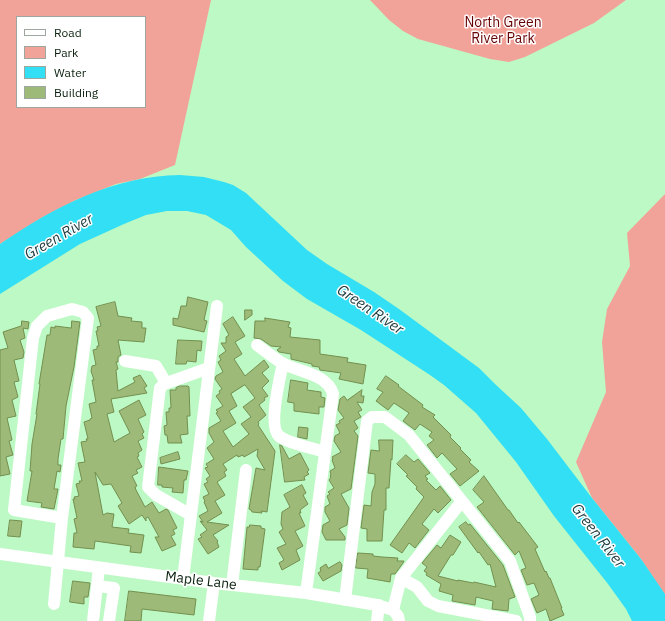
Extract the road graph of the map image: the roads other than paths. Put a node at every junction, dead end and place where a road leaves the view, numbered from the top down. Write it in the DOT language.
graph roads {
  1 [pos="217,306"];
  2 [pos="257,345"];
  3 [pos="125,361"];
  4 [pos="283,363"];
  5 [pos="209,368"];
  6 [pos="166,383"];
  7 [pos="325,452"];
  8 [pos="246,470"];
  9 [pos="462,501"];
  10 [pos="191,515"];
  11 [pos="62,518"];
  12 [pos="0,554"];
  13 [pos="57,562"];
  14 [pos="99,568"];
  15 [pos="401,578"];
  16 [pos="183,579"];
  17 [pos="214,583"];
  18 [pos="232,585"];
  19 [pos="97,586"];
  20 [pos="306,593"];
  21 [pos="345,600"];
  22 [pos="54,604"];
  23 [pos="379,605"];
  24 [pos="397,616"];
  25 [pos="92,621"];
  26 [pos="110,621"];
  27 [pos="209,621"];
  28 [pos="376,621"];
  29 [pos="516,621"];
  30 [pos="530,621"];
  1 -- 5 [label="street"];
  2 -- 4 [label="street"];
  3 -- 6 [label="street"];
  4 -- 7 [label="street"];
  4 -- 7 [label="street"];
  5 -- 6 [label="street"];
  5 -- 10 [label="street"];
  6 -- 10 [label="street"];
  7 -- 20 [label="street"];
  8 -- 18 [label="street"];
  9 -- 15 [label="street"];
  9 -- 21 [label="street"];
  9 -- 30 [label="street"];
  10 -- 16 [label="street"];
  11 -- 11 [label="street"];
  11 -- 13 [label="street"];
  12 -- 13 [label="street, Maple Lane"];
  13 -- 14 [label="street, Maple Lane"];
  13 -- 22 [label="street"];
  14 -- 16 [label="street, Maple Lane"];
  14 -- 19 [label="street"];
  15 -- 24 [label="street"];
  15 -- 29 [label="street"];
  16 -- 17 [label="street, Maple Lane"];
  17 -- 18 [label="street, Maple Lane"];
  17 -- 27 [label="street"];
  18 -- 20 [label="street, Maple Lane"];
  19 -- 25 [label="street"];
  19 -- 26 [label="street"];
  20 -- 21 [label="street, Maple Lane"];
  21 -- 23 [label="street, Maple Lane"];
  23 -- 24 [label="street, Maple Lane"];
  23 -- 28 [label="street"];
}
